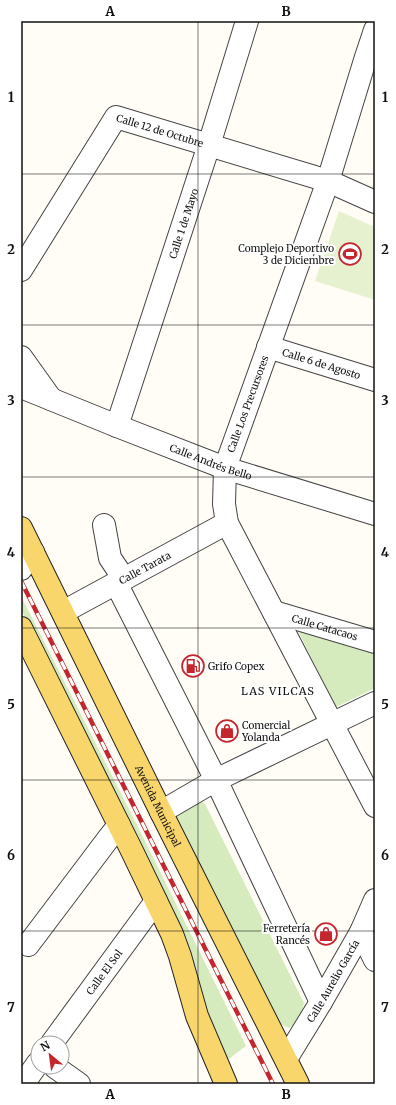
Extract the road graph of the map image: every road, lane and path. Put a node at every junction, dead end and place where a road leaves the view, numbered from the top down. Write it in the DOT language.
graph roads {
  1 [pos="247,21"];
  2 [pos="375,30"];
  3 [pos="370,59"];
  4 [pos="209,145"];
  5 [pos="328,181"];
  6 [pos="375,202"];
  7 [pos="21,270"];
  8 [pos="268,347"];
  9 [pos="21,357"];
  10 [pos="375,380"];
  11 [pos="21,387"];
  12 [pos="51,399"];
  13 [pos="117,426"];
  14 [pos="225,468"];
  15 [pos="375,514"];
  16 [pos="227,523"];
  17 [pos="104,525"];
  18 [pos="21,528"];
  19 [pos="27,561"];
  20 [pos="120,581"];
  21 [pos="63,612"];
  22 [pos="274,612"];
  23 [pos="21,628"];
  24 [pos="375,642"];
  25 [pos="375,703"];
  26 [pos="332,723"];
  27 [pos="216,780"];
  28 [pos="375,806"];
  29 [pos="161,812"];
  30 [pos="119,825"];
  31 [pos="375,900"];
  32 [pos="156,901"];
  33 [pos="360,932"];
  34 [pos="28,945"];
  35 [pos="375,960"];
  36 [pos="320,1002"];
  37 [pos="58,1035"];
  38 [pos="286,1059"];
  39 [pos="30,1074"];
  40 [pos="66,1075"];
  41 [pos="23,1084"];
  42 [pos="79,1084"];
  43 [pos="226,1084"];
  44 [pos="298,1084"];
  1 -- 4 [label="street, Calle 1 de Mayo"];
  2 -- 3 [label="street, Calle Los Precursores"];
  3 -- 5 [label="street, Calle Los Precursores"];
  4 -- 5 [label="street, Calle 12 de Octubre"];
  4 -- 7 [label="street, Calle 12 de Octubre"];
  4 -- 13 [label="street, Calle 1 de Mayo"];
  5 -- 6 [label="street, Calle 12 de Octubre"];
  5 -- 8 [label="street, Calle Los Precursores"];
  8 -- 10 [label="street, Calle 6 de Agosto"];
  8 -- 14 [label="street, Calle Los Precursores"];
  9 -- 12 [label="street"];
  11 -- 12 [label="street, Calle Andrés Bello"];
  12 -- 13 [label="street, Calle Andrés Bello"];
  13 -- 14 [label="street, Calle Andrés Bello"];
  14 -- 15 [label="street, Calle Andrés Bello"];
  14 -- 16 [label="street, Calle Los Precursores"];
  16 -- 20 [label="street, Calle Tarata"];
  16 -- 22 [label="street, Calle Los Precursores"];
  17 -- 20 [label="street"];
  18 -- 19 [label="main road, Avenida Municipal"];
  19 -- 21 [label="main road, Avenida Municipal"];
  20 -- 21 [label="street, Calle Tarata"];
  20 -- 27 [label="street"];
  21 -- 29 [label="main road, Avenida Municipal"];
  22 -- 24 [label="street, Calle Catacaos"];
  22 -- 26 [label="street, Calle Los Precursores"];
  23 -- 30 [label="main road"];
  25 -- 26 [label="street"];
  26 -- 27 [label="street"];
  26 -- 28 [label="street, Calle Los Precursores"];
  27 -- 29 [label="street"];
  27 -- 36 [label="street"];
  29 -- 38 [label="main road, Avenida Municipal"];
  30 -- 32 [label="main road"];
  30 -- 34 [label="street"];
  31 -- 33 [label="street, Calle Aurelio García"];
  32 -- 37 [label="street, Calle El Sol"];
  32 -- 43 [label="main road"];
  33 -- 35 [label="street"];
  33 -- 36 [label="street, Calle Aurelio García"];
  36 -- 38 [label="street, Calle Aurelio García"];
  38 -- 44 [label="main road, Avenida Municipal"];
  39 -- 41 [label="street"];
  40 -- 42 [label="street"];
}
